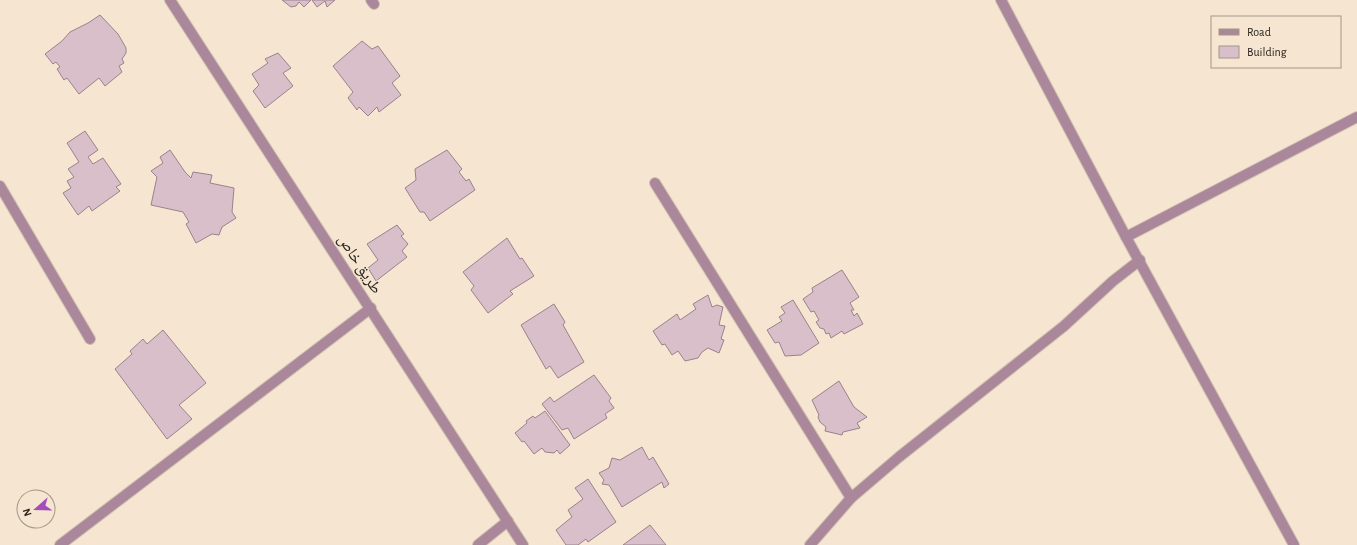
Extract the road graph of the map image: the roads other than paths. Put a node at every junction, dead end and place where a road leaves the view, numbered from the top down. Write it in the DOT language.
graph roads {
  1 [pos="170,0"];
  2 [pos="1001,0"];
  3 [pos="1357,117"];
  4 [pos="654,183"];
  5 [pos="0,186"];
  6 [pos="1126,237"];
  7 [pos="1140,260"];
  8 [pos="371,308"];
  9 [pos="90,340"];
  10 [pos="851,498"];
  11 [pos="508,521"];
  12 [pos="60,545"];
  13 [pos="478,545"];
  14 [pos="523,545"];
  15 [pos="810,545"];
  16 [pos="1294,545"];
  1 -- 8 [label="street, طريق خاص"];
  2 -- 6 [label="street"];
  3 -- 6 [label="street"];
  4 -- 10 [label="street"];
  5 -- 9 [label="street"];
  6 -- 7 [label="street"];
  7 -- 10 [label="street"];
  7 -- 16 [label="street"];
  8 -- 11 [label="street, طريق خاص"];
  8 -- 12 [label="street"];
  10 -- 15 [label="street"];
  11 -- 13 [label="street"];
  11 -- 14 [label="street, طريق خاص"];
}
